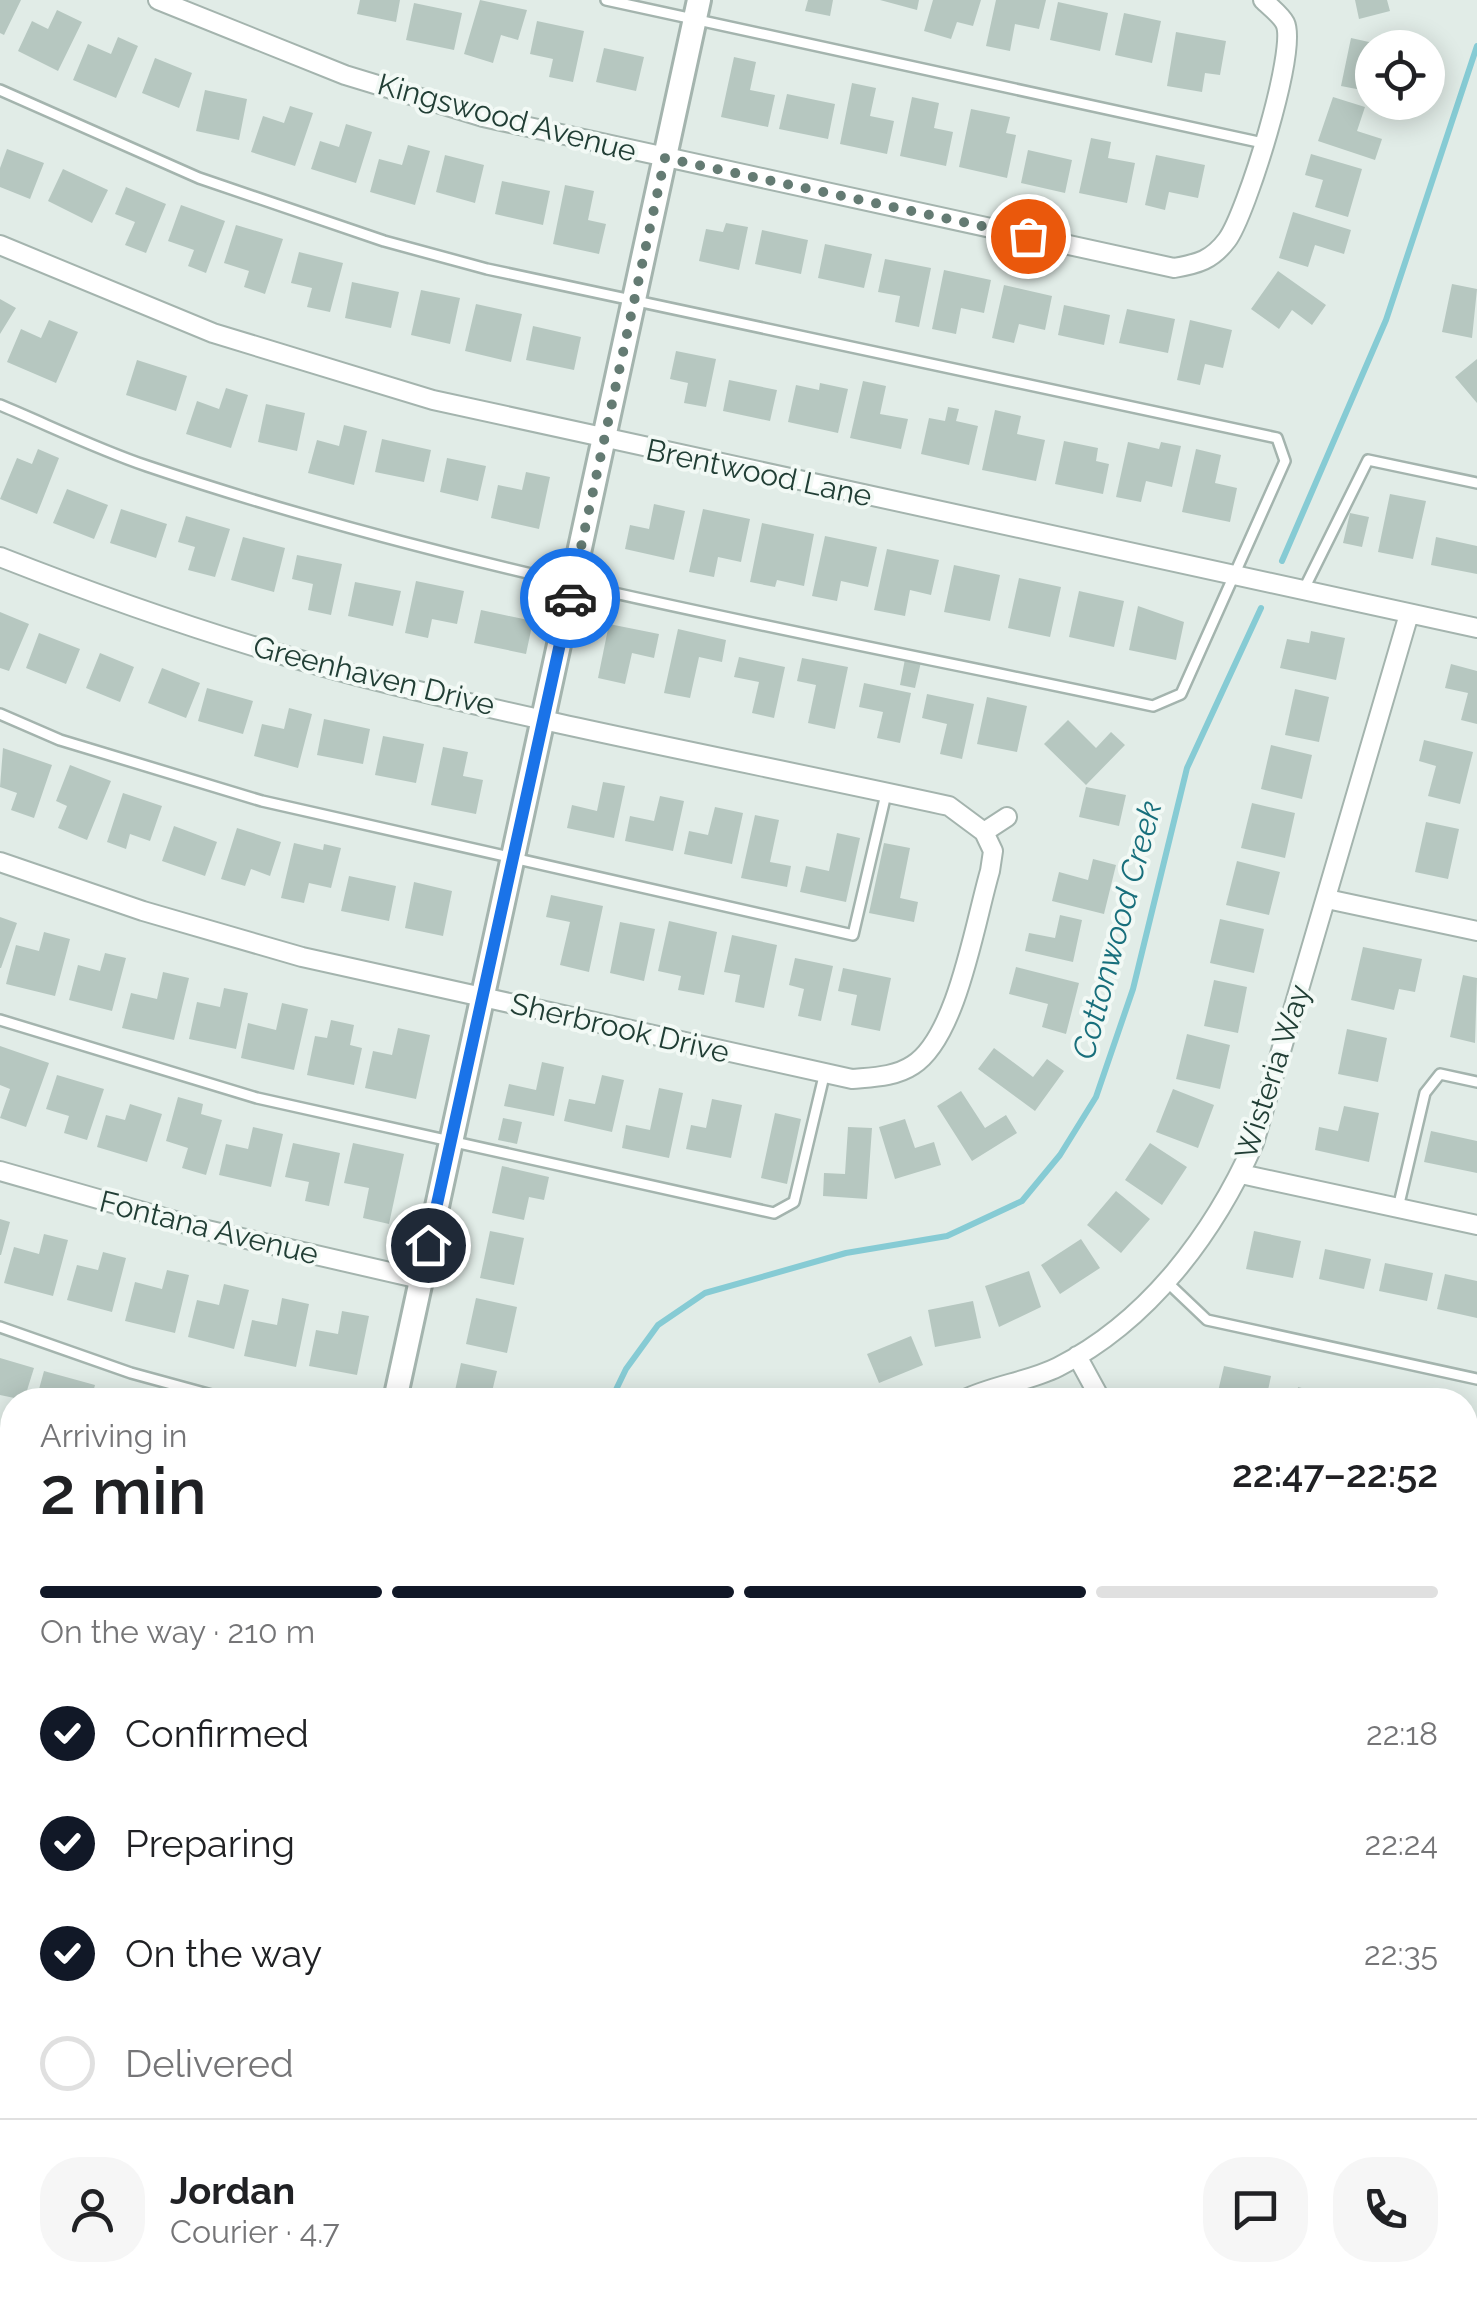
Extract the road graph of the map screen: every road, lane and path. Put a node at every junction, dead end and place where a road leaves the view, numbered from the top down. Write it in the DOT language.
graph roads {
  1 [pos="158,0"];
  2 [pos="606,0"];
  3 [pos="1263,0"];
  4 [pos="697,10"];
  5 [pos="0,90"];
  6 [pos="1263,143"];
  7 [pos="665,158"];
  8 [pos="0,245"];
  9 [pos="634,300"];
  10 [pos="0,405"];
  11 [pos="604,440"];
  12 [pos="1477,483"];
  13 [pos="0,557"];
  14 [pos="1236,576"];
  15 [pos="574,582"];
  16 [pos="1304,591"];
  17 [pos="1410,614"];
  18 [pos="1477,628"];
  19 [pos="0,714"];
  20 [pos="545,719"];
  21 [pos="886,792"];
  22 [pos="1007,818"];
  23 [pos="984,832"];
  24 [pos="514,861"];
  25 [pos="0,862"];
  26 [pos="1327,899"];
  27 [pos="1477,930"];
  28 [pos="483,998"];
  29 [pos="0,1020"];
  30 [pos="824,1076"];
  31 [pos="1477,1082"];
  32 [pos="451,1142"];
  33 [pos="0,1171"];
  34 [pos="1240,1174"];
  35 [pos="1398,1208"];
  36 [pos="1477,1225"];
  37 [pos="420,1279"];
  38 [pos="1167,1282"];
  39 [pos="0,1327"];
  40 [pos="1077,1356"];
  41 [pos="1477,1379"];
  42 [pos="188,1388"];
  43 [pos="397,1388"];
  44 [pos="998,1388"];
  45 [pos="1094,1388"];
  1 -- 7 [label="street, Kingswood Avenue"];
  2 -- 4 [label="lane"];
  3 -- 6 [label="street, Kingswood Avenue"];
  4 -- 6 [label="lane"];
  4 -- 7 [label="street"];
  5 -- 9 [label="lane"];
  6 -- 7 [label="street, Kingswood Avenue"];
  7 -- 9 [label="street"];
  8 -- 11 [label="street, Brentwood Lane"];
  9 -- 11 [label="street"];
  9 -- 14 [label="lane"];
  10 -- 15 [label="lane"];
  11 -- 14 [label="street, Brentwood Lane"];
  11 -- 15 [label="street"];
  12 -- 16 [label="lane"];
  13 -- 20 [label="street, Greenhaven Drive"];
  14 -- 15 [label="lane"];
  14 -- 16 [label="street, Brentwood Lane"];
  15 -- 20 [label="street"];
  16 -- 17 [label="street, Brentwood Lane"];
  17 -- 18 [label="street, Brentwood Lane"];
  17 -- 26 [label="street, Wisteria Way"];
  19 -- 24 [label="lane"];
  20 -- 21 [label="street, Greenhaven Drive"];
  20 -- 24 [label="street"];
  21 -- 23 [label="street, Greenhaven Drive"];
  21 -- 24 [label="lane"];
  22 -- 23 [label="street"];
  23 -- 30 [label="street, Sherbrook Drive"];
  24 -- 28 [label="street"];
  25 -- 28 [label="street, Sherbrook Drive"];
  26 -- 27 [label="street"];
  26 -- 34 [label="street, Wisteria Way"];
  28 -- 30 [label="street, Sherbrook Drive"];
  28 -- 32 [label="street"];
  29 -- 32 [label="lane"];
  30 -- 32 [label="lane"];
  31 -- 35 [label="lane"];
  32 -- 37 [label="street"];
  33 -- 37 [label="street, Fontana Avenue"];
  34 -- 35 [label="street"];
  34 -- 38 [label="street, Wisteria Way"];
  35 -- 36 [label="street"];
  37 -- 43 [label="street"];
  38 -- 40 [label="street, Wisteria Way"];
  38 -- 41 [label="lane"];
  39 -- 42 [label="lane"];
  40 -- 44 [label="street, Wisteria Way"];
  40 -- 45 [label="street"];
}
